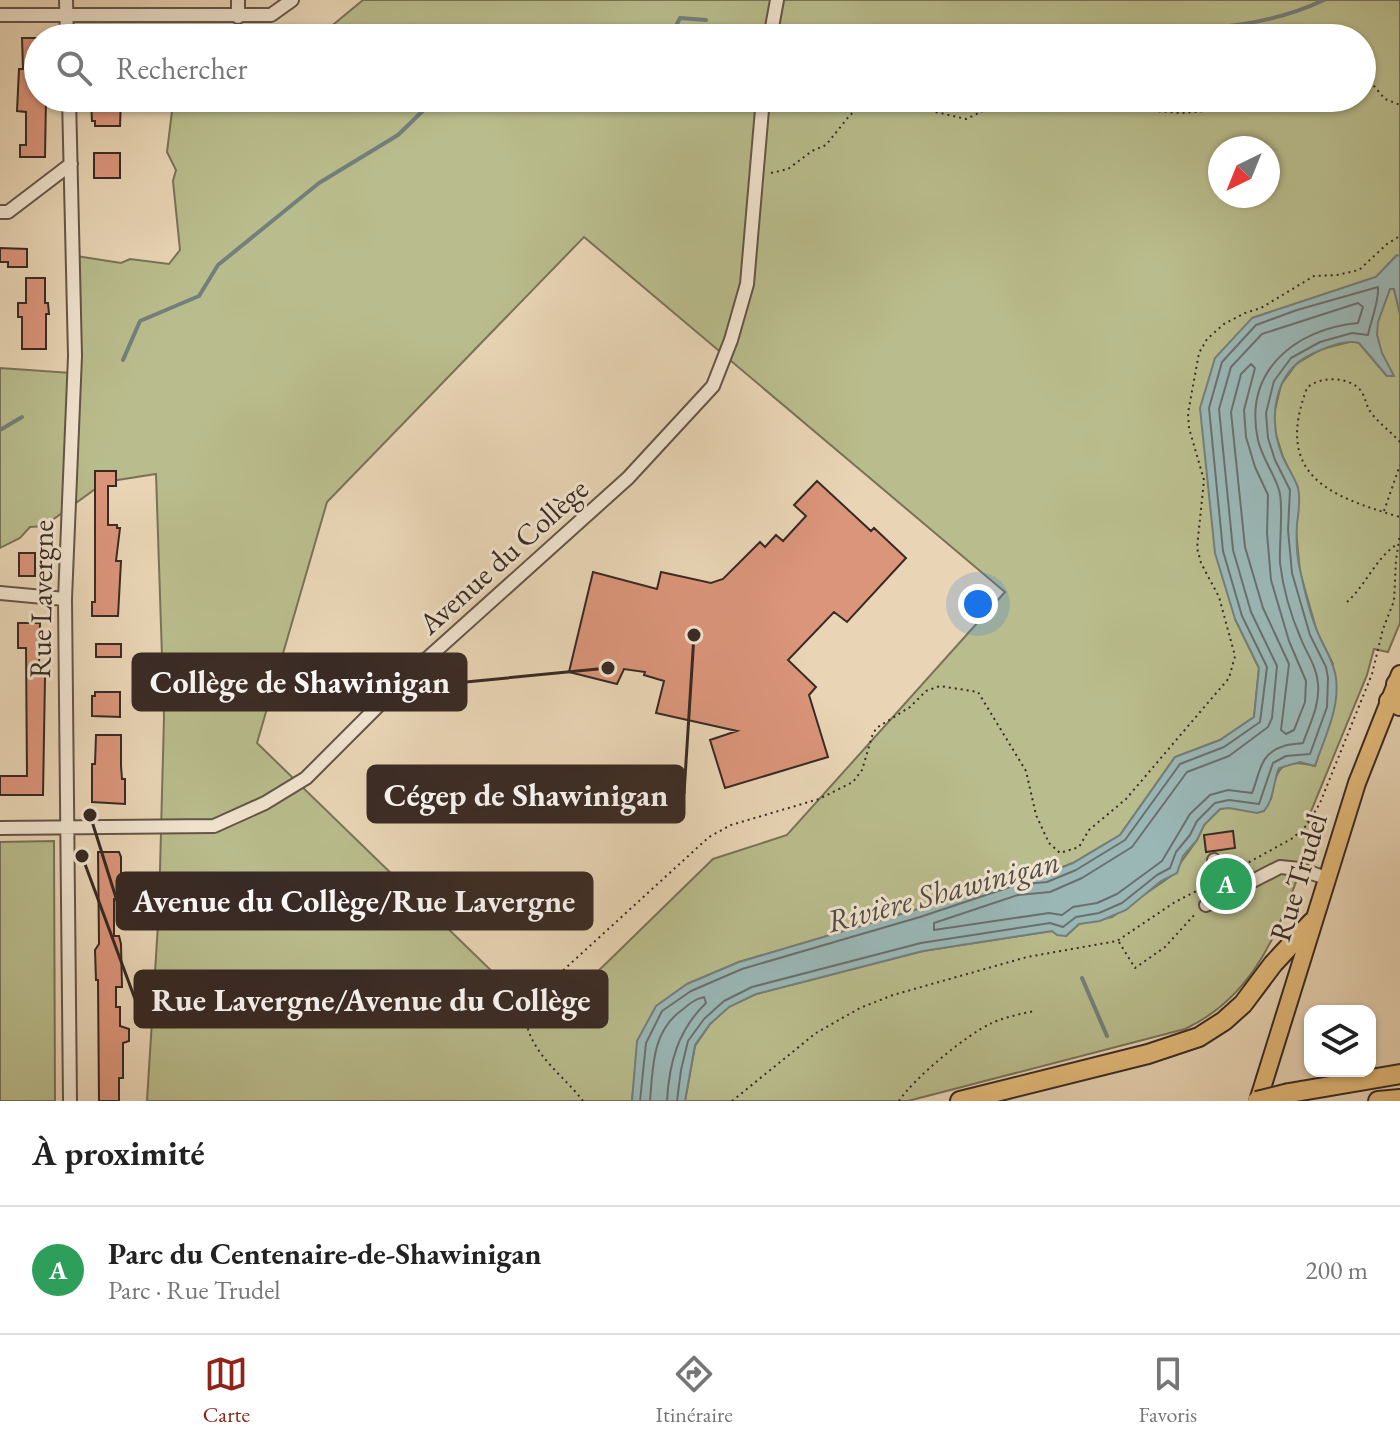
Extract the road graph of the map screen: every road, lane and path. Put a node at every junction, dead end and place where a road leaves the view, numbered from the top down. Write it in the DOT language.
graph roads {
  1 [pos="66,0"];
  2 [pos="238,0"];
  3 [pos="292,0"];
  4 [pos="777,0"];
  5 [pos="0,15"];
  6 [pos="66,15"];
  7 [pos="238,17"];
  8 [pos="66,24"];
  9 [pos="773,24"];
  10 [pos="1376,88"];
  11 [pos="1400,105"];
  12 [pos="69,112"];
  13 [pos="762,112"];
  14 [pos="854,112"];
  15 [pos="936,112"];
  16 [pos="981,112"];
  17 [pos="1168,112"];
  18 [pos="1193,112"];
  19 [pos="71,164"];
  20 [pos="758,172"];
  21 [pos="0,212"];
  22 [pos="1400,236"];
  23 [pos="1400,442"];
  24 [pos="1400,465"];
  25 [pos="1384,512"];
  26 [pos="1400,517"];
  27 [pos="1400,534"];
  28 [pos="1398,544"];
  29 [pos="0,593"];
  30 [pos="65,599"];
  31 [pos="1347,602"];
  32 [pos="1397,690"];
  33 [pos="1310,821"];
  34 [pos="0,828"];
  35 [pos="66,829"];
  36 [pos="1342,831"];
  37 [pos="1214,860"];
  38 [pos="1251,862"];
  39 [pos="1326,878"];
  40 [pos="1198,890"];
  41 [pos="1228,893"];
  42 [pos="1202,908"];
  43 [pos="1312,922"];
  44 [pos="1117,941"];
  45 [pos="1035,1011"];
  46 [pos="1400,1074"];
  47 [pos="1400,1099"];
  48 [pos="70,1101"];
  49 [pos="583,1101"];
  50 [pos="732,1101"];
  51 [pos="899,1101"];
  52 [pos="960,1101"];
  53 [pos="1258,1101"];
  54 [pos="1378,1101"];
  1 -- 6 [label="street"];
  2 -- 7 [label="street"];
  3 -- 7 [label="street"];
  4 -- 9 [label="street"];
  5 -- 6 [label="street"];
  6 -- 7 [label="street"];
  6 -- 8 [label="street"];
  10 -- 11 [label="path"];
  12 -- 19 [label="street, Rue Lavergne"];
  13 -- 20 [label="street, Avenue du Collège"];
  14 -- 20 [label="path"];
  15 -- 16 [label="path"];
  17 -- 18 [label="path"];
  19 -- 21 [label="street"];
  19 -- 30 [label="street, Rue Lavergne"];
  20 -- 35 [label="street, Avenue du Collège"];
  22 -- 49 [label="path"];
  23 -- 25 [label="path"];
  24 -- 25 [label="path"];
  25 -- 26 [label="path"];
  27 -- 28 [label="path, Rue Trudel"];
  28 -- 31 [label="path"];
  28 -- 33 [label="path, Rue Trudel"];
  29 -- 30 [label="street"];
  30 -- 35 [label="street, Rue Lavergne"];
  32 -- 36 [label="main road, Rue Trudel"];
  33 -- 36 [label="path"];
  33 -- 38 [label="path"];
  34 -- 35 [label="street, Avenue du Collège"];
  35 -- 48 [label="street, Rue Lavergne"];
  36 -- 39 [label="main road, Rue Trudel"];
  37 -- 41 [label="street"];
  39 -- 41 [label="street"];
  39 -- 43 [label="main road, Rue Trudel"];
  40 -- 44 [label="path"];
  41 -- 42 [label="street"];
  42 -- 44 [label="path"];
  43 -- 52 [label="highway"];
  43 -- 53 [label="main road, Rue Trudel"];
  44 -- 50 [label="path"];
  45 -- 51 [label="path"];
  46 -- 53 [label="highway, bridge"];
  47 -- 54 [label="highway"];
}
